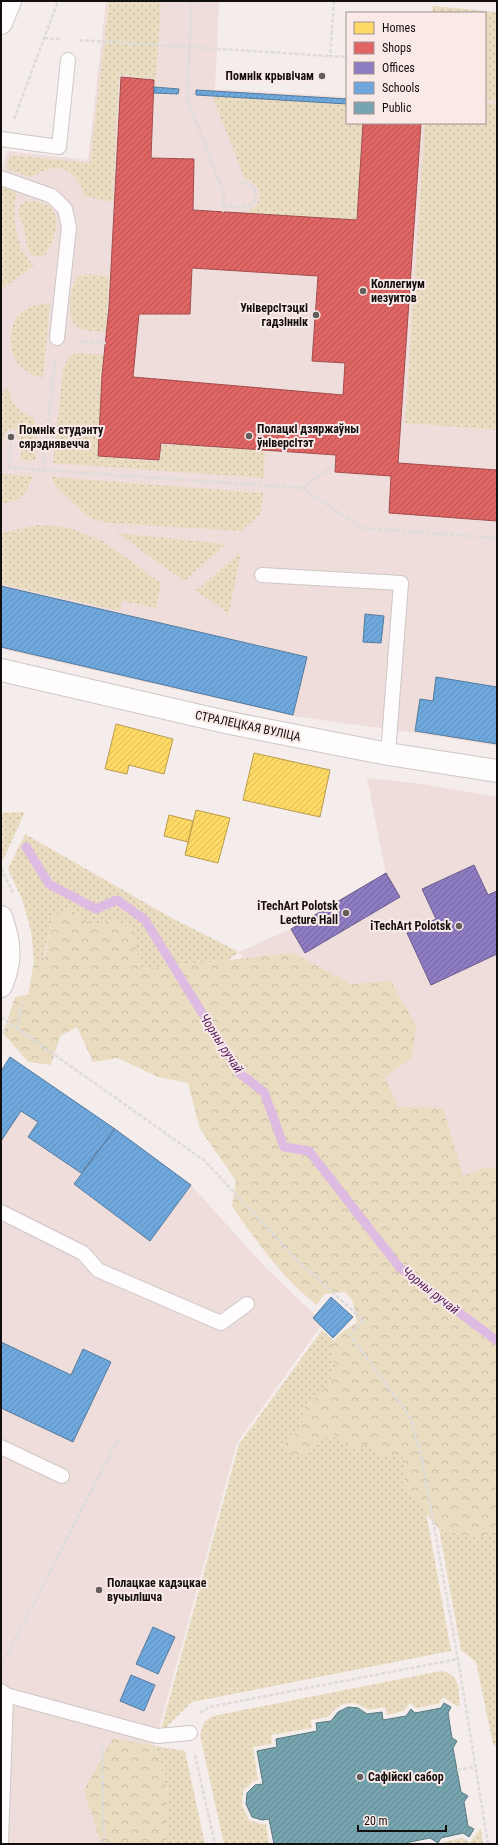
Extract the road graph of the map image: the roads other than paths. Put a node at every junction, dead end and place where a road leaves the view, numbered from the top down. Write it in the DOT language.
graph roads {
  1 [pos="10,1"];
  2 [pos="1,23"];
  3 [pos="68,60"];
  4 [pos="4,140"];
  5 [pos="1,178"];
  6 [pos="57,338"];
  7 [pos="262,575"];
  8 [pos="1,670"];
  9 [pos="388,754"];
  10 [pos="497,771"];
  11 [pos="1,917"];
  12 [pos="1,986"];
  13 [pos="1,1212"];
  14 [pos="247,1304"];
  15 [pos="1,1447"];
  16 [pos="62,1476"];
  17 [pos="3,1693"];
  18 [pos="190,1733"];
  19 [pos="1,1844"];
  1 -- 2 [label="street"];
  3 -- 4 [label="lane"];
  5 -- 6 [label="lane"];
  7 -- 9 [label="lane"];
  8 -- 9 [label="street, СТРАЛЕЦКАЯ ВУЛІЦА"];
  9 -- 10 [label="street, СТРАЛЕЦКАЯ ВУЛІЦА"];
  11 -- 12 [label="street"];
  13 -- 14 [label="lane"];
  15 -- 16 [label="lane"];
  17 -- 18 [label="lane"];
  17 -- 19 [label="lane"];
}
